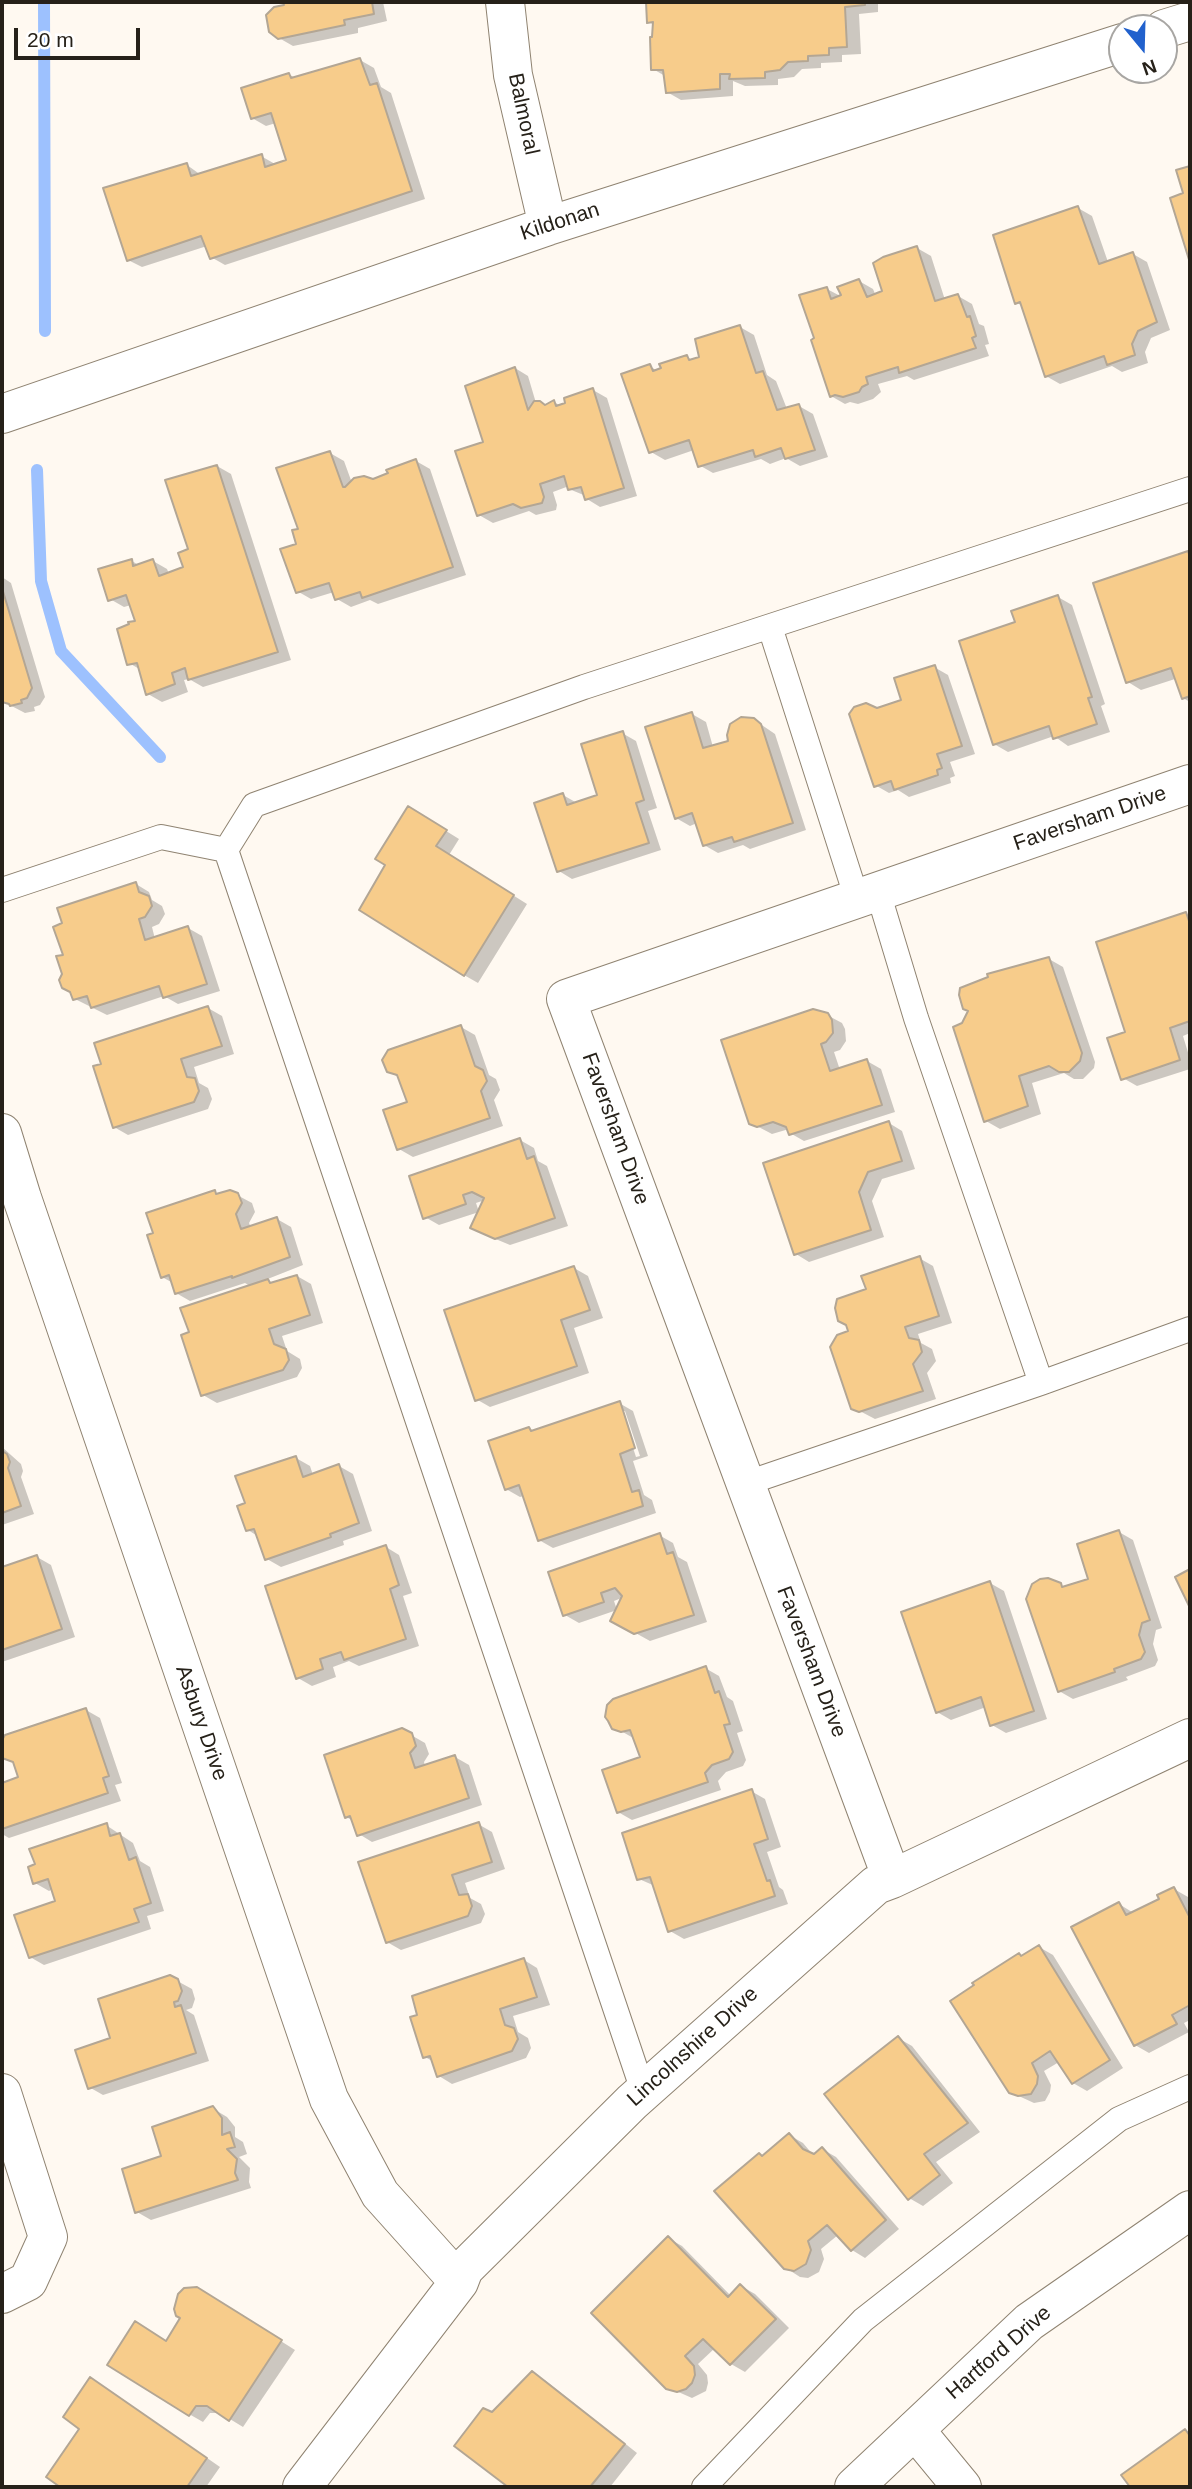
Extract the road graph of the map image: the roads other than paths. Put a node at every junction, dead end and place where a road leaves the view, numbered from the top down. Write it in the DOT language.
graph roads {
  1 [pos="505,2"];
  2 [pos="1108,47"];
  3 [pos="548,226"];
  4 [pos="2,414"];
  5 [pos="1190,489"];
  6 [pos="770,627"];
  7 [pos="1189,788"];
  8 [pos="226,850"];
  9 [pos="2,890"];
  10 [pos="867,895"];
  11 [pos="2,1133"];
  12 [pos="12,1201"];
  13 [pos="1190,1329"];
  14 [pos="1041,1383"];
  15 [pos="744,1484"];
  16 [pos="1190,1738"];
  17 [pos="892,1879"];
  18 [pos="1190,2087"];
  19 [pos="643,2091"];
  20 [pos="2,2093"];
  21 [pos="1190,2210"];
  22 [pos="459,2282"];
  23 [pos="2,2294"];
  24 [pos="915,2430"];
  25 [pos="302,2487"];
  26 [pos="704,2487"];
  27 [pos="854,2487"];
  28 [pos="962,2487"];
  1 -- 3 [label="street, Balmoral"];
  2 -- 3 [label="street, Kildonan"];
  3 -- 4 [label="street, Kildonan"];
  5 -- 6 [label="lane"];
  6 -- 8 [label="lane"];
  6 -- 10 [label="lane"];
  7 -- 10 [label="street, Faversham Drive"];
  8 -- 9 [label="lane"];
  8 -- 19 [label="lane"];
  10 -- 14 [label="lane"];
  10 -- 15 [label="street, Faversham Drive"];
  11 -- 12 [label="street, Asbury Drive"];
  12 -- 22 [label="street, Asbury Drive"];
  13 -- 14 [label="lane"];
  14 -- 15 [label="lane"];
  15 -- 17 [label="street, Faversham Drive"];
  16 -- 17 [label="street, Lincolnshire Drive"];
  17 -- 19 [label="street, Lincolnshire Drive"];
  18 -- 26 [label="lane"];
  19 -- 22 [label="street, Lincolnshire Drive"];
  20 -- 23 [label="street"];
  21 -- 24 [label="street, Hartford Drive"];
  22 -- 25 [label="street, Lincolnshire Drive"];
  24 -- 27 [label="street, Hartford Drive"];
  24 -- 28 [label="street"];
}
